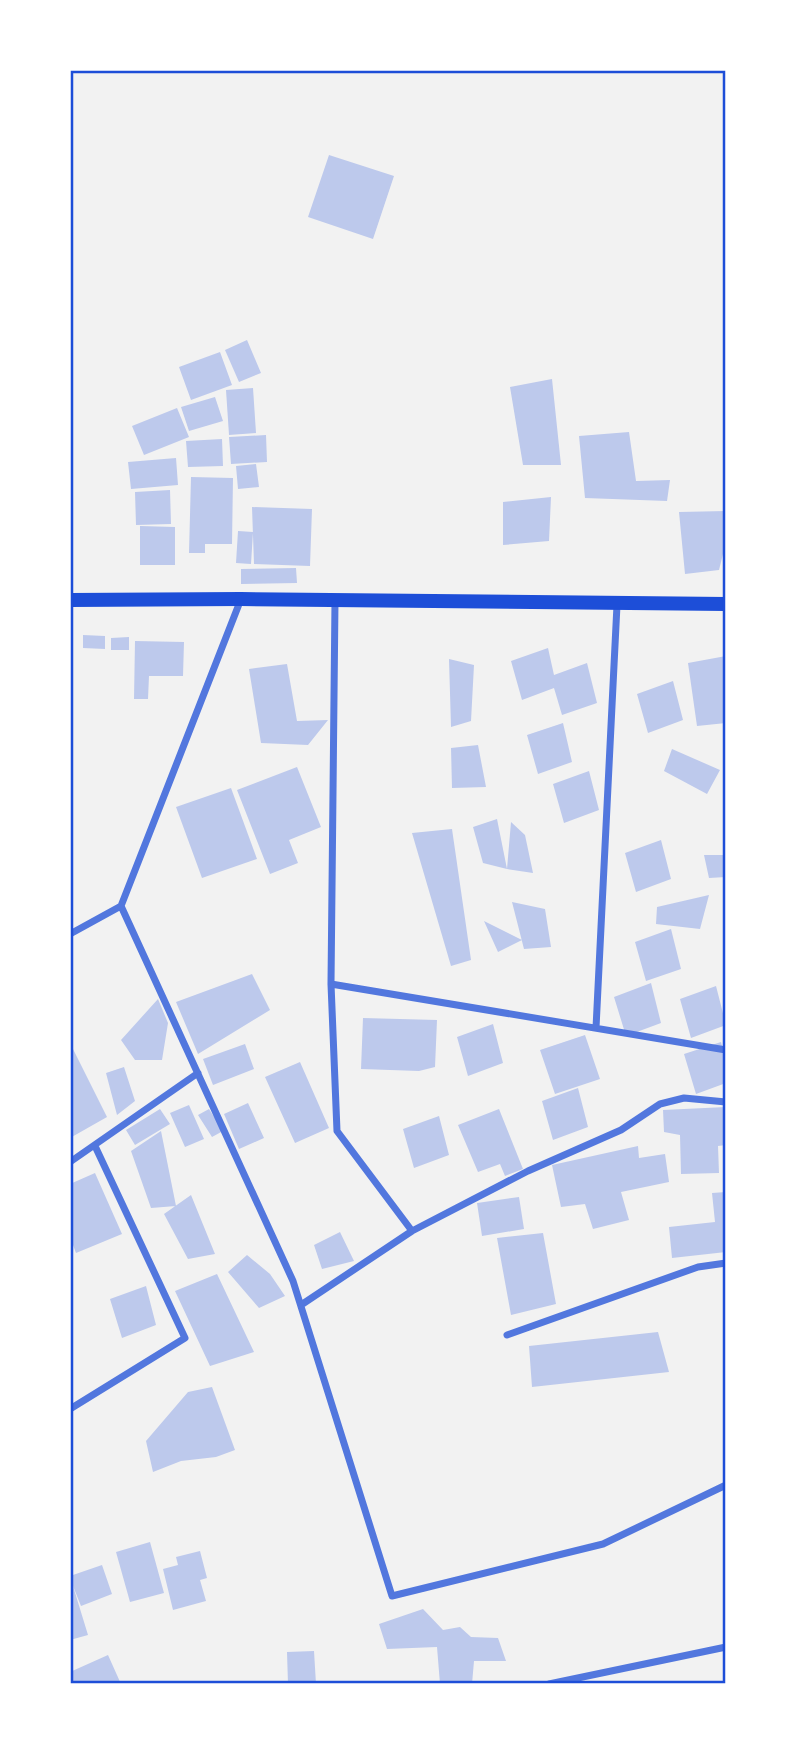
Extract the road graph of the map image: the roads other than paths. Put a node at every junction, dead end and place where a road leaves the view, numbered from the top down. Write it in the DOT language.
graph roads {
  1 [pos="241,599"];
  2 [pos="70,600"];
  3 [pos="335,601"];
  4 [pos="726,604"];
  5 [pos="617,605"];
  6 [pos="121,906"];
  7 [pos="70,934"];
  8 [pos="331,984"];
  9 [pos="596,1028"];
  10 [pos="726,1050"];
  11 [pos="198,1073"];
  12 [pos="726,1102"];
  13 [pos="95,1146"];
  14 [pos="70,1162"];
  15 [pos="412,1231"];
  16 [pos="726,1263"];
  17 [pos="301,1305"];
  18 [pos="507,1335"];
  19 [pos="70,1409"];
  20 [pos="726,1485"];
  21 [pos="726,1647"];
  22 [pos="550,1684"];
  1 -- 2 [label="main road"];
  1 -- 3 [label="main road"];
  1 -- 6 [label="street"];
  3 -- 5 [label="main road"];
  3 -- 8 [label="street"];
  4 -- 5 [label="main road"];
  5 -- 9 [label="street"];
  6 -- 7 [label="street"];
  6 -- 11 [label="street"];
  8 -- 9 [label="street"];
  8 -- 15 [label="street"];
  9 -- 10 [label="street"];
  11 -- 13 [label="street"];
  11 -- 17 [label="street"];
  12 -- 15 [label="street"];
  13 -- 14 [label="street"];
  13 -- 19 [label="street"];
  15 -- 17 [label="street"];
  16 -- 18 [label="street"];
  17 -- 20 [label="street"];
  21 -- 22 [label="street"];
}
